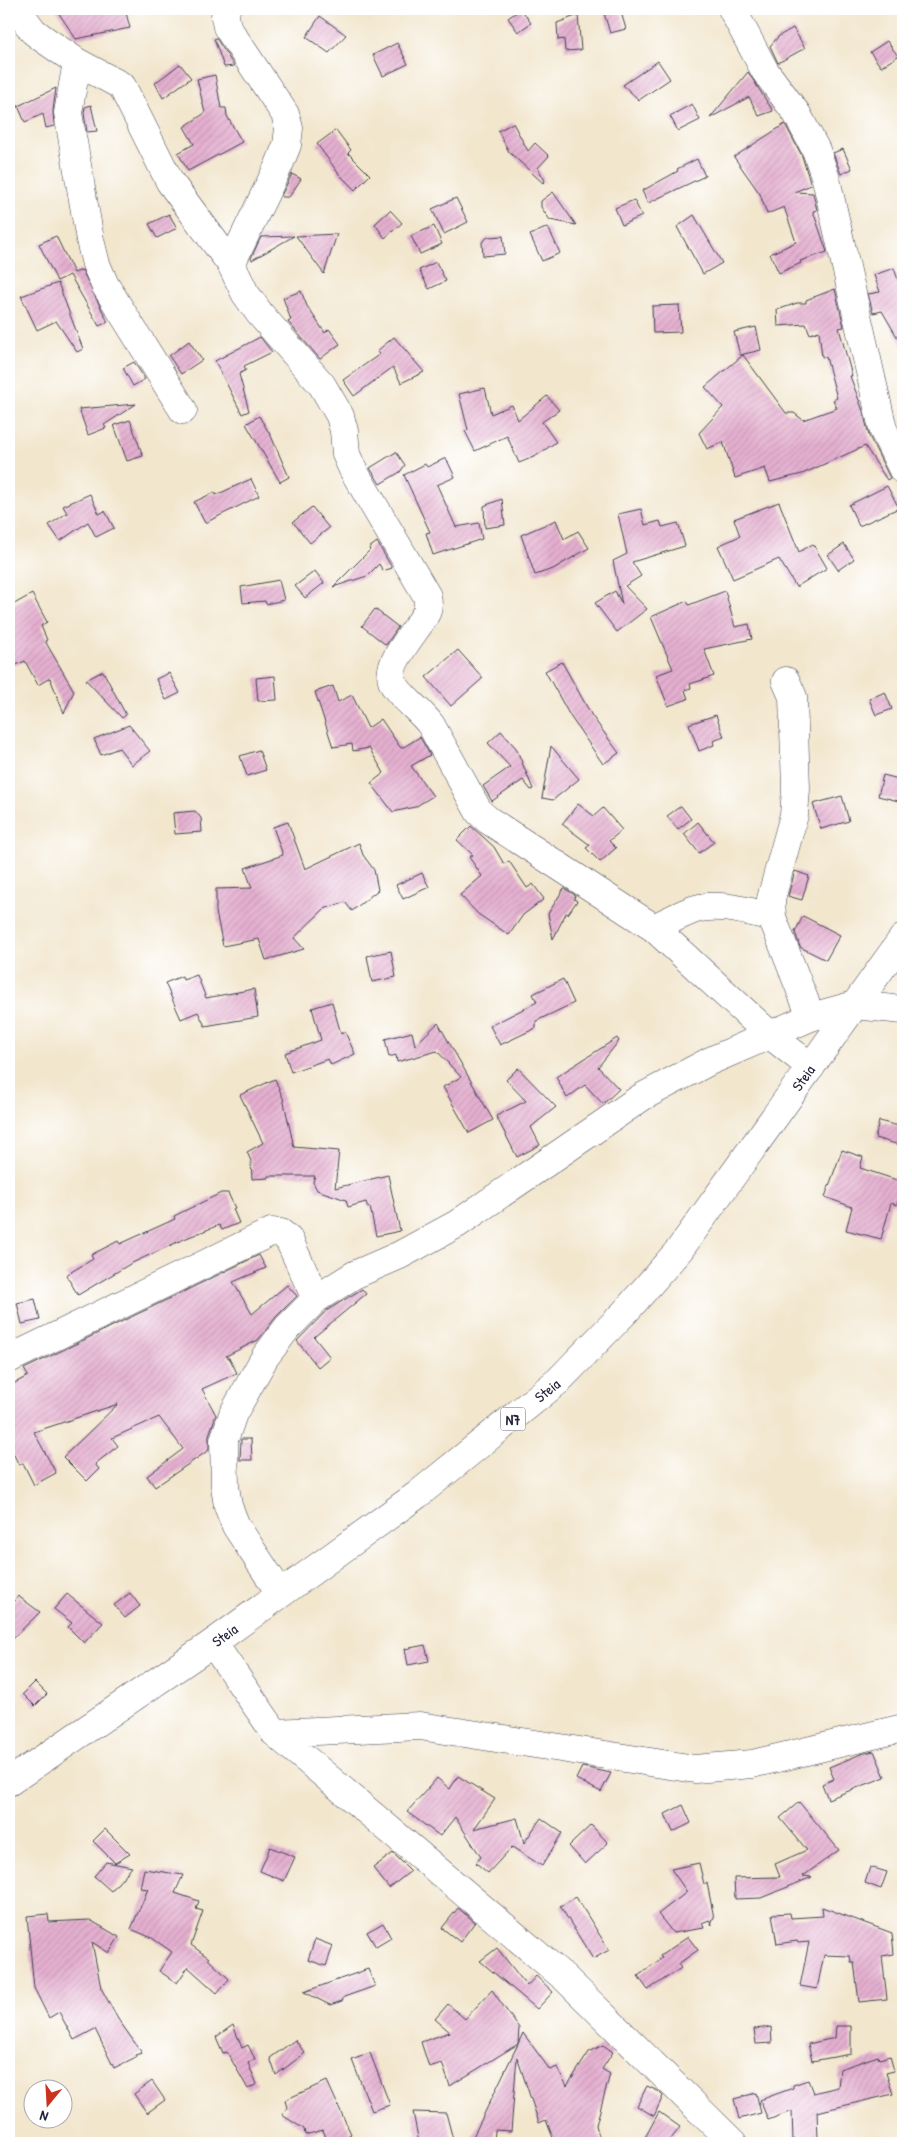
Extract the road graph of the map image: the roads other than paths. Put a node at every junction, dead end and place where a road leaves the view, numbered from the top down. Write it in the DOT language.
graph roads {
  1 [pos="17,9"];
  2 [pos="226,9"];
  3 [pos="732,9"];
  4 [pos="76,62"];
  5 [pos="231,264"];
  6 [pos="183,410"];
  7 [pos="903,470"];
  8 [pos="786,681"];
  9 [pos="772,917"];
  10 [pos="654,928"];
  11 [pos="903,938"];
  12 [pos="855,1004"];
  13 [pos="903,1010"];
  14 [pos="811,1017"];
  15 [pos="769,1034"];
  16 [pos="811,1067"];
  17 [pos="316,1299"];
  18 [pos="9,1359"];
  19 [pos="280,1593"];
  20 [pos="213,1642"];
  21 [pos="903,1728"];
  22 [pos="275,1733"];
  23 [pos="9,1782"];
  24 [pos="733,2143"];
  1 -- 4 [label="street"];
  2 -- 5 [label="street"];
  3 -- 7 [label="street"];
  4 -- 5 [label="street"];
  4 -- 6 [label="street"];
  5 -- 10 [label="street"];
  8 -- 9 [label="street"];
  9 -- 10 [label="street"];
  9 -- 14 [label="street"];
  10 -- 15 [label="street"];
  11 -- 12 [label="street, Steia / N7"];
  12 -- 13 [label="street"];
  12 -- 14 [label="street"];
  12 -- 16 [label="street, Steia / N7"];
  14 -- 15 [label="street"];
  15 -- 16 [label="street"];
  15 -- 17 [label="street"];
  16 -- 19 [label="street, Steia / N7"];
  17 -- 18 [label="street"];
  17 -- 19 [label="street"];
  19 -- 20 [label="street, Steia / N7"];
  20 -- 22 [label="street"];
  20 -- 23 [label="street, Steia / N7"];
  21 -- 22 [label="street"];
  22 -- 24 [label="street"];
}
